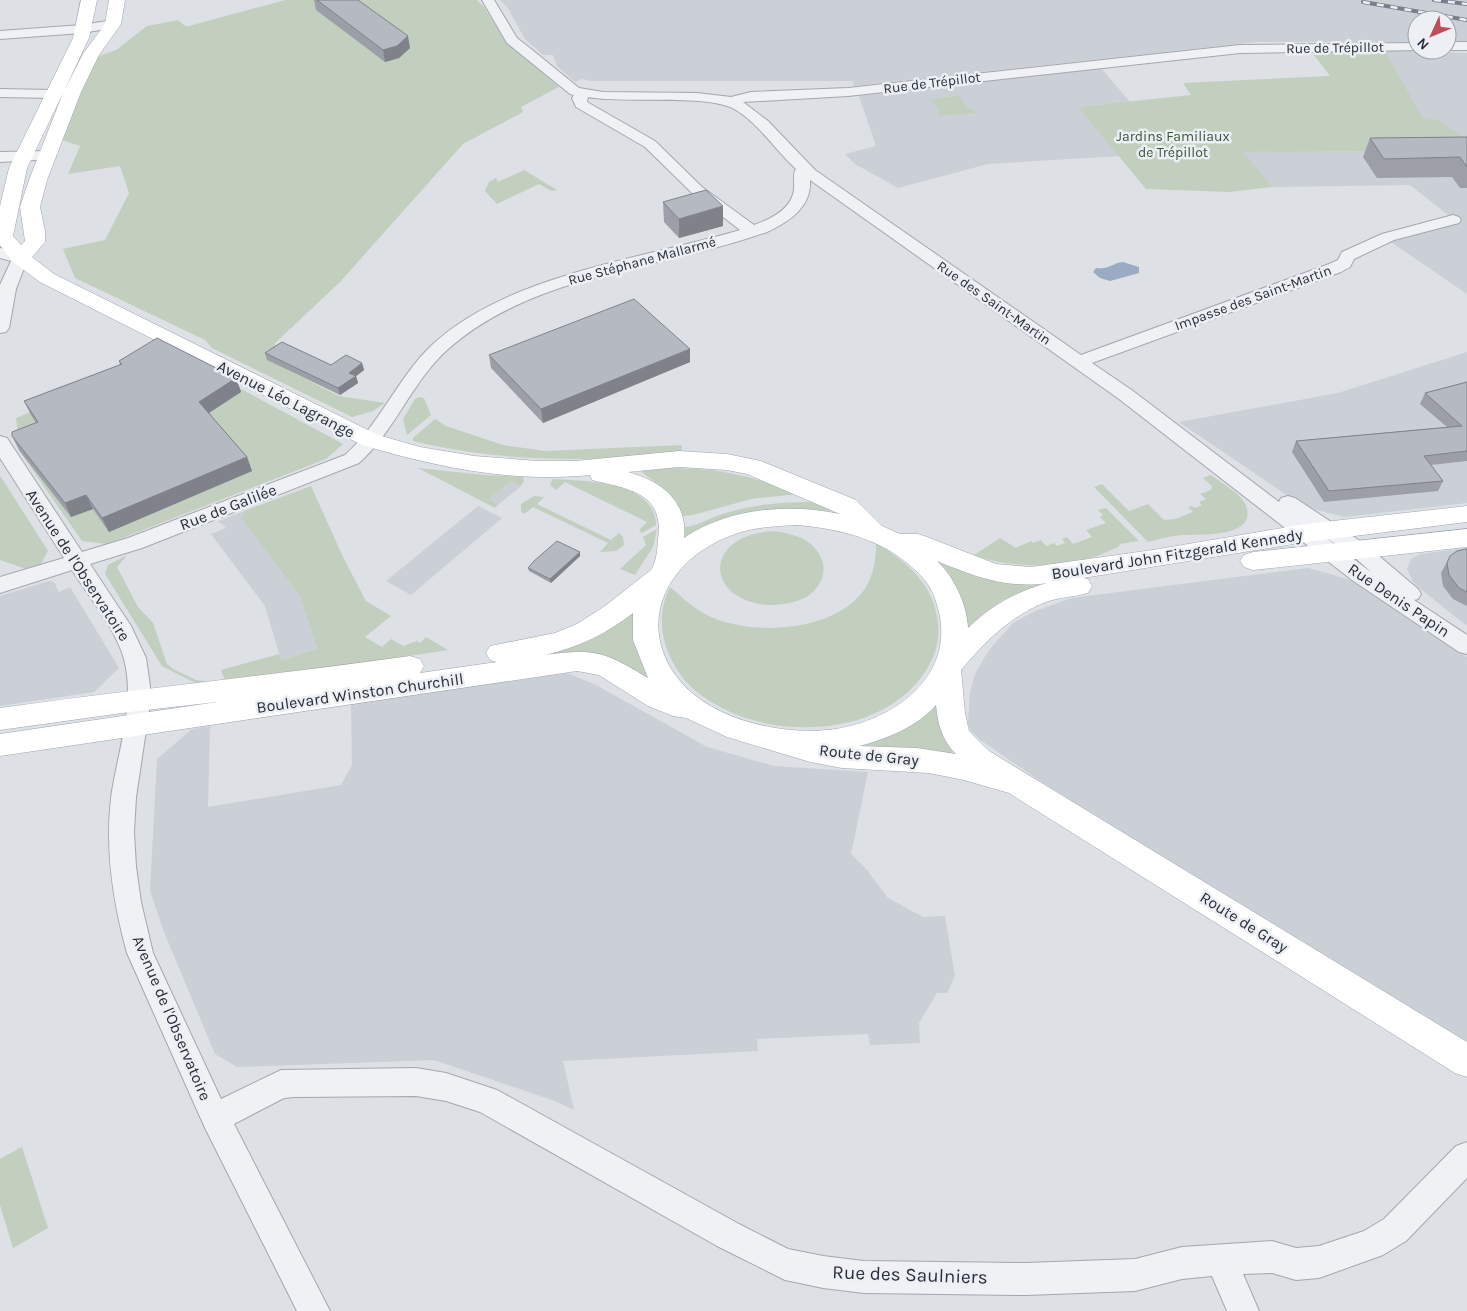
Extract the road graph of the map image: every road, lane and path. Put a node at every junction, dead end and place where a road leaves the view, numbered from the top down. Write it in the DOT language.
graph roads {
  1 [pos="90,0"];
  2 [pos="117,0"];
  3 [pos="488,0"];
  4 [pos="113,24"];
  5 [pos="82,29"];
  6 [pos="0,35"];
  7 [pos="1407,47"];
  8 [pos="0,93"];
  9 [pos="52,94"];
  10 [pos="583,94"];
  11 [pos="731,101"];
  12 [pos="48,156"];
  13 [pos="0,157"];
  14 [pos="23,157"];
  15 [pos="805,169"];
  16 [pos="1453,220"];
  17 [pos="751,231"];
  18 [pos="10,255"];
  19 [pos="0,328"];
  20 [pos="1078,362"];
  21 [pos="1183,438"];
  22 [pos="370,440"];
  23 [pos="0,442"];
  24 [pos="575,470"];
  25 [pos="1467,514"];
  26 [pos="1306,533"];
  27 [pos="882,535"];
  28 [pos="1467,538"];
  29 [pos="1331,542"];
  30 [pos="1359,550"];
  31 [pos="78,562"];
  32 [pos="665,570"];
  33 [pos="0,585"];
  34 [pos="1467,645"];
  35 [pos="949,666"];
  36 [pos="136,713"];
  37 [pos="708,718"];
  38 [pos="0,719"];
  39 [pos="776,740"];
  40 [pos="0,745"];
  41 [pos="1021,784"];
  42 [pos="1467,1061"];
  43 [pos="215,1118"];
  44 [pos="1467,1157"];
  45 [pos="1221,1260"];
  46 [pos="314,1311"];
  47 [pos="1244,1311"];
  1 -- 5 [label="main road, Avenue Léo Lagrange"];
  2 -- 4 [label="main road"];
  3 -- 10 [label="street, Rue de Trépillot"];
  4 -- 5 [label="street"];
  4 -- 12 [label="main road"];
  5 -- 6 [label="street"];
  5 -- 9 [label="main road, Avenue Léo Lagrange"];
  7 -- 11 [label="street, Rue de Trépillot"];
  8 -- 9 [label="street"];
  9 -- 14 [label="main road, Avenue Léo Lagrange"];
  10 -- 11 [label="street, Rue de Trépillot"];
  10 -- 17 [label="street"];
  11 -- 15 [label="street, Rue des Saint-Martin"];
  12 -- 14 [label="street"];
  12 -- 18 [label="main road"];
  13 -- 14 [label="street"];
  14 -- 18 [label="main road, Avenue Léo Lagrange"];
  15 -- 17 [label="street"];
  15 -- 20 [label="street, Rue des Saint-Martin"];
  16 -- 20 [label="street, Impasse des Saint-Martin"];
  17 -- 22 [label="street, Rue Stéphane Mallarmé"];
  18 -- 19 [label="street"];
  18 -- 22 [label="main road, Avenue Léo Lagrange"];
  20 -- 21 [label="street, Rue des Saint-Martin"];
  21 -- 26 [label="street, Rue des Saint-Martin"];
  21 -- 29 [label="street, Rue des Saint-Martin"];
  22 -- 24 [label="main road, Avenue Léo Lagrange"];
  22 -- 31 [label="street, Rue de Galilée"];
  23 -- 31 [label="street, Avenue de l'Observatoire"];
  24 -- 27 [label="main road, Avenue Léo Lagrange"];
  24 -- 32 [label="main road, Avenue Léo Lagrange"];
  25 -- 29 [label="main road, Boulevard John Fitzgerald Kennedy"];
  26 -- 27 [label="main road, Boulevard John Fitzgerald Kennedy"];
  26 -- 29 [label="main road, Boulevard John Fitzgerald Kennedy"];
  27 -- 32 [label="main road, Boulevard Winston Churchill"];
  27 -- 35 [label="main road"];
  28 -- 30 [label="main road, Boulevard John Fitzgerald Kennedy"];
  29 -- 30 [label="main road, Boulevard John Fitzgerald Kennedy"];
  29 -- 34 [label="street, Rue Denis Papin"];
  29 -- 35 [label="main road, Boulevard John Fitzgerald Kennedy"];
  30 -- 34 [label="street, Rue Denis Papin"];
  31 -- 33 [label="street, Rue de Galilée"];
  31 -- 36 [label="street, Avenue de l'Observatoire"];
  32 -- 36 [label="main road, Boulevard Winston Churchill"];
  32 -- 37 [label="main road"];
  35 -- 39 [label="main road"];
  35 -- 41 [label="main road, Route de Gray"];
  36 -- 37 [label="main road, Boulevard Winston Churchill"];
  36 -- 38 [label="main road, Boulevard Winston Churchill"];
  36 -- 40 [label="main road, Boulevard Winston Churchill"];
  36 -- 43 [label="street, Avenue de l'Observatoire"];
  37 -- 39 [label="main road"];
  39 -- 41 [label="main road, Route de Gray"];
  41 -- 42 [label="main road, Route de Gray"];
  43 -- 45 [label="street, Rue des Saulniers"];
  43 -- 46 [label="street, Avenue de l'Observatoire"];
  44 -- 45 [label="street, Rue des Saulniers"];
  45 -- 47 [label="street"];
}
